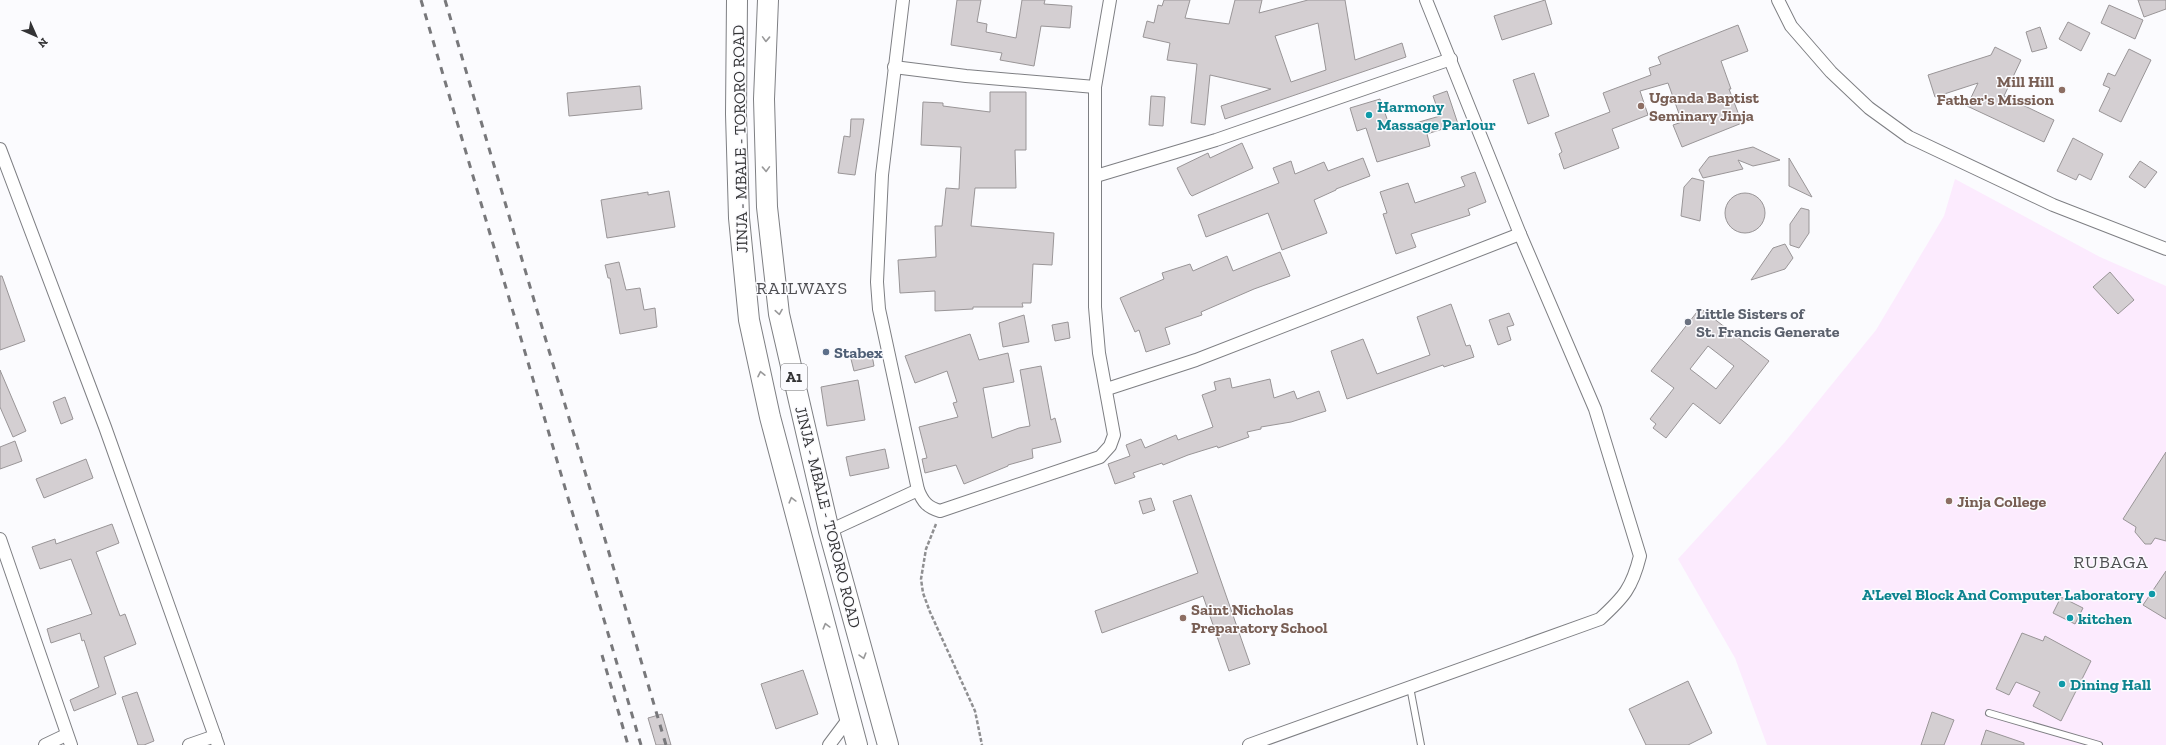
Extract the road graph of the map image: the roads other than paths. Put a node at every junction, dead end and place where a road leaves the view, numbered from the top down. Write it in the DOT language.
graph roads {
  1 [pos="737,0"];
  2 [pos="768,0"];
  3 [pos="903,0"];
  4 [pos="1110,0"];
  5 [pos="1426,0"];
  6 [pos="1778,0"];
  7 [pos="1450,59"];
  8 [pos="894,67"];
  9 [pos="1095,87"];
  10 [pos="0,149"];
  11 [pos="1096,176"];
  12 [pos="1520,234"];
  13 [pos="2166,249"];
  14 [pos="1107,389"];
  15 [pos="918,490"];
  16 [pos="829,531"];
  17 [pos="0,539"];
  18 [pos="1410,687"];
  19 [pos="1989,713"];
  20 [pos="850,717"];
  21 [pos="68,740"];
  22 [pos="216,741"];
  23 [pos="45,745"];
  24 [pos="189,745"];
  25 [pos="829,745"];
  26 [pos="857,745"];
  27 [pos="888,745"];
  28 [pos="1249,745"];
  29 [pos="1421,745"];
  30 [pos="2099,745"];
  20 -- 1 [label="highway, JINJA - MBALE - TORORO ROAD / A1, one-way"];
  2 -- 16 [label="highway, JINJA - MBALE - TORORO ROAD / A1, one-way"];
  3 -- 8 [label="street"];
  4 -- 9 [label="street"];
  5 -- 7 [label="street"];
  6 -- 13 [label="street"];
  7 -- 11 [label="street"];
  7 -- 12 [label="street"];
  8 -- 9 [label="street"];
  8 -- 15 [label="street"];
  9 -- 11 [label="street"];
  10 -- 22 [label="street"];
  11 -- 14 [label="street"];
  12 -- 14 [label="street"];
  12 -- 18 [label="street"];
  14 -- 15 [label="street"];
  15 -- 16 [label="street"];
  16 -- 27 [label="highway, JINJA - MBALE - TORORO ROAD / A1, one-way"];
  17 -- 21 [label="street"];
  18 -- 28 [label="street"];
  18 -- 29 [label="lane"];
  19 -- 30 [label="lane"];
  20 -- 25 [label="street"];
  20 -- 26 [label="highway, JINJA - MBALE - TORORO ROAD / A1"];
  21 -- 23 [label="street"];
  22 -- 24 [label="street"];
}
